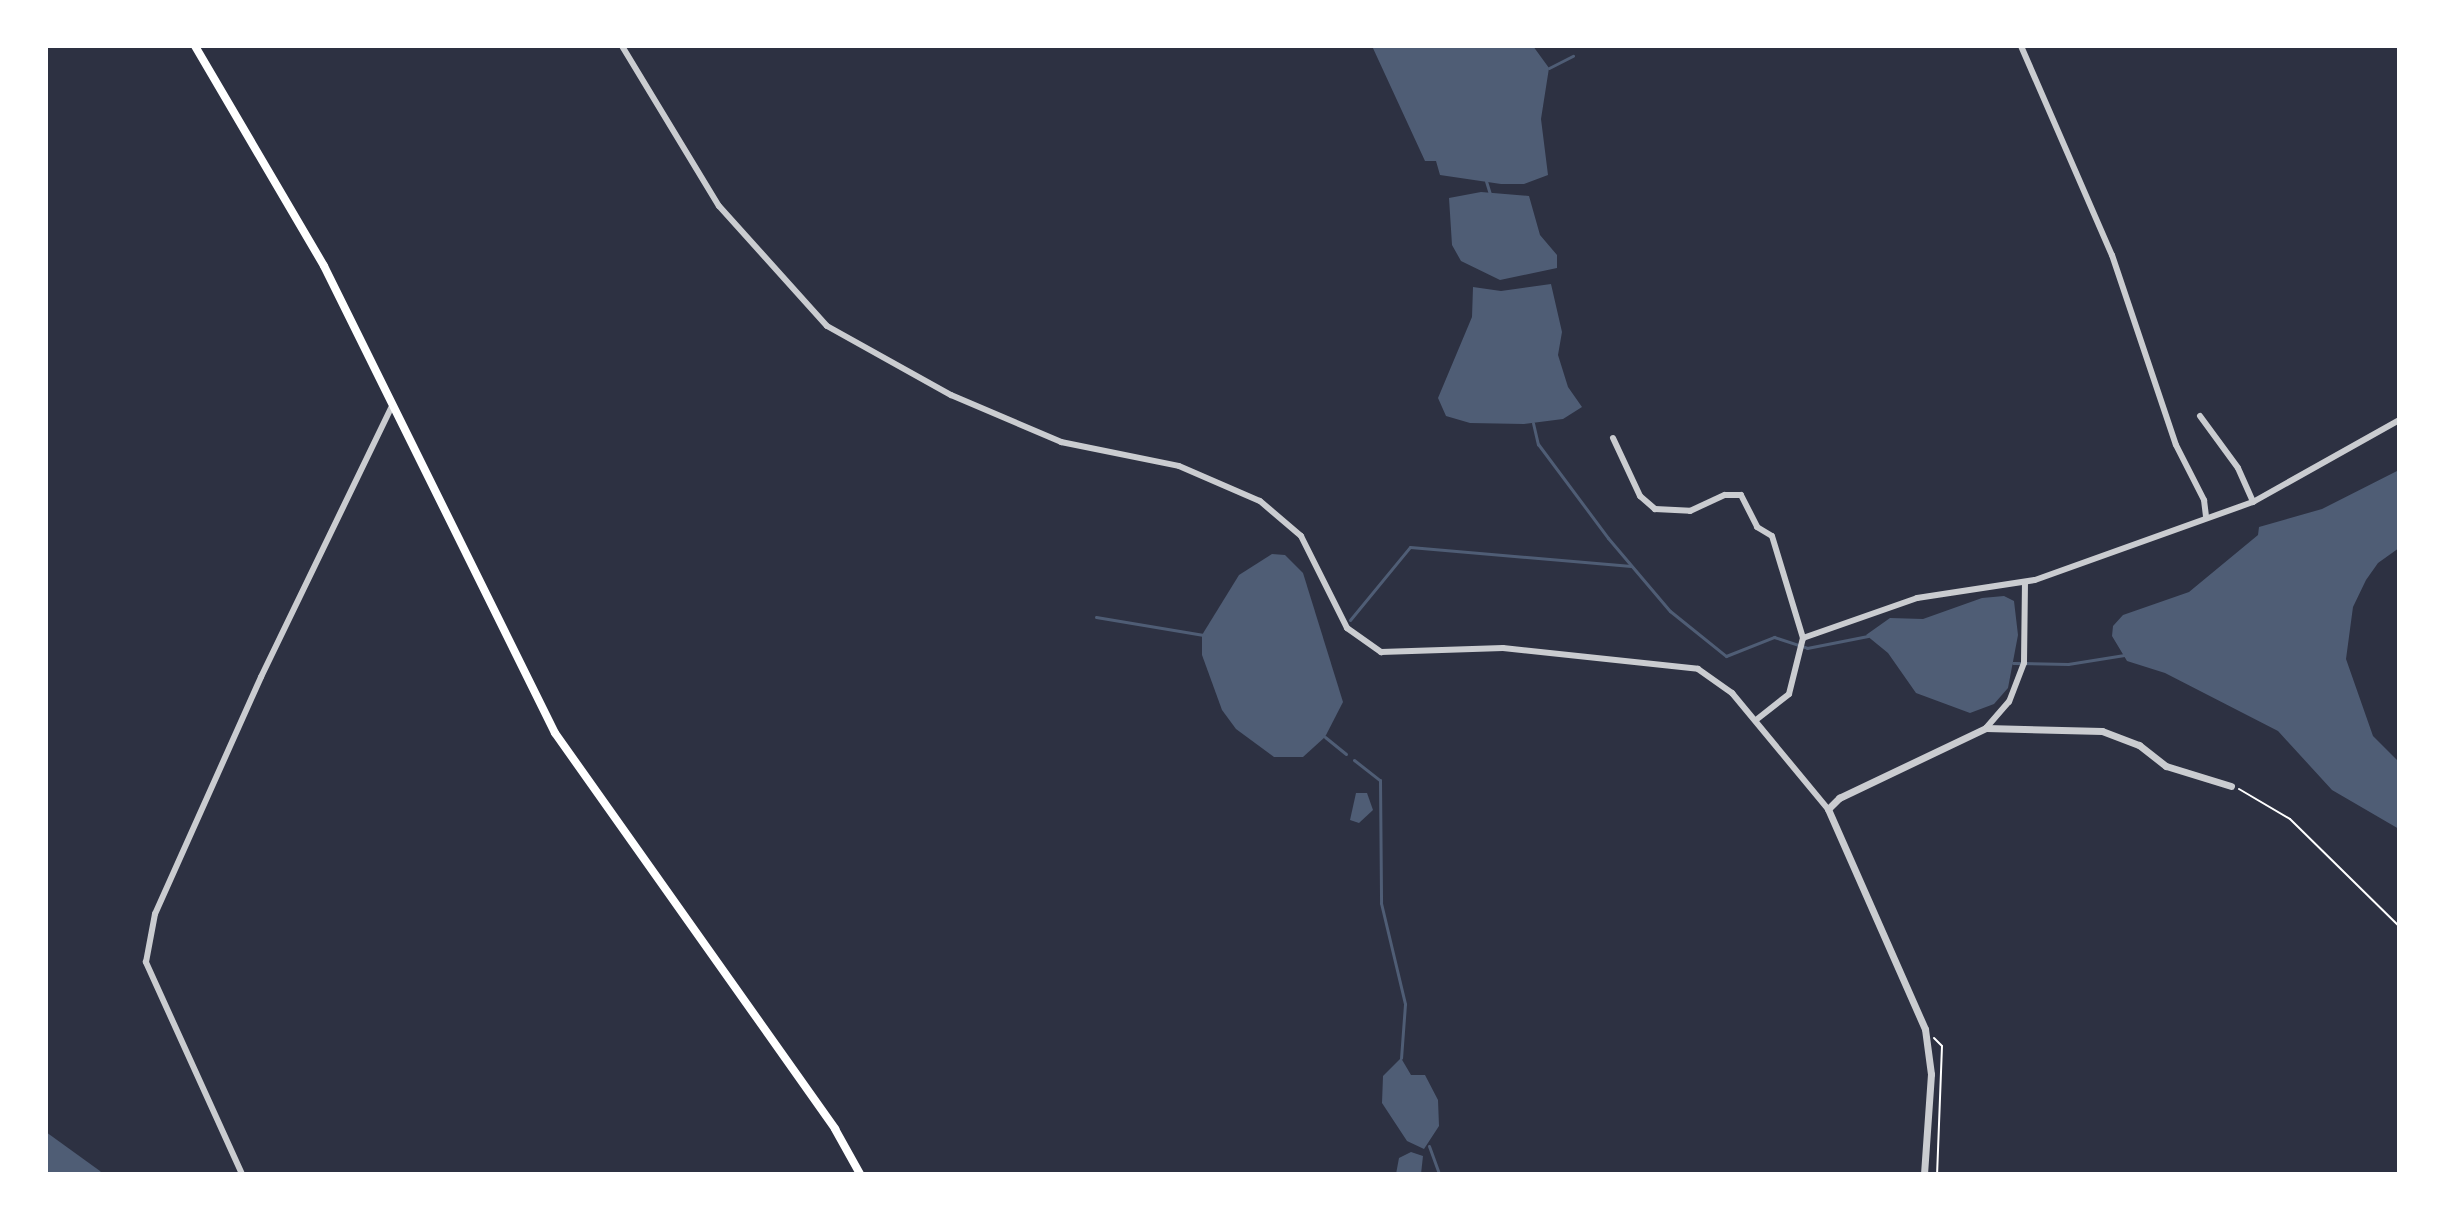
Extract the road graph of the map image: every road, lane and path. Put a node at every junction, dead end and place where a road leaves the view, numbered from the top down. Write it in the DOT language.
graph roads {
  1 [pos="195,46"];
  2 [pos="622,46"];
  3 [pos="2021,46"];
  4 [pos="391,408"];
  5 [pos="2200,416"];
  6 [pos="2399,420"];
  7 [pos="1613,438"];
  8 [pos="2253,502"];
  9 [pos="2206,517"];
  10 [pos="2025,582"];
  11 [pos="1803,638"];
  12 [pos="1756,720"];
  13 [pos="1986,728"];
  14 [pos="2231,786"];
  15 [pos="1828,809"];
  16 [pos="2399,926"];
  17 [pos="1925,1029"];
  18 [pos="242,1174"];
  19 [pos="860,1174"];
  20 [pos="1924,1174"];
  21 [pos="1937,1174"];
  1 -- 4 [label="main road"];
  2 -- 12 [label="street"];
  3 -- 9 [label="street"];
  4 -- 18 [label="street"];
  4 -- 19 [label="main road"];
  5 -- 8 [label="street"];
  6 -- 8 [label="street"];
  7 -- 11 [label="street"];
  8 -- 9 [label="street"];
  9 -- 10 [label="street"];
  10 -- 11 [label="street"];
  10 -- 13 [label="street"];
  11 -- 12 [label="street"];
  12 -- 15 [label="street"];
  13 -- 14 [label="street"];
  13 -- 15 [label="street"];
  14 -- 16 [label="path"];
  15 -- 17 [label="street"];
  17 -- 20 [label="street"];
  17 -- 21 [label="path"];
}
